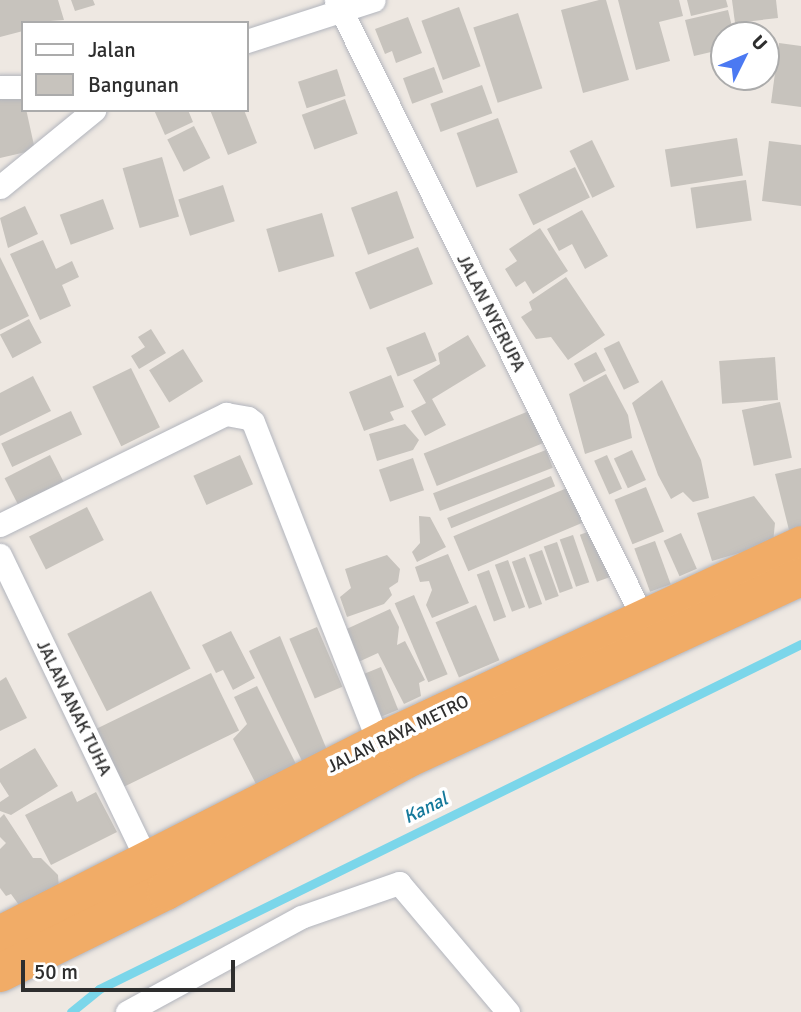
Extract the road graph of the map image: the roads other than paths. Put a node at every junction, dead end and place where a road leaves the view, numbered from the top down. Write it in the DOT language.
graph roads {
  1 [pos="374,0"];
  2 [pos="338,6"];
  3 [pos="248,41"];
  4 [pos="0,87"];
  5 [pos="21,87"];
  6 [pos="92,112"];
  7 [pos="0,187"];
  8 [pos="0,525"];
  9 [pos="801,545"];
  10 [pos="0,555"];
  11 [pos="801,577"];
  12 [pos="642,616"];
  13 [pos="379,743"];
  14 [pos="148,862"];
  15 [pos="0,935"];
  16 [pos="0,973"];
  17 [pos="127,1012"];
  18 [pos="508,1012"];
  1 -- 2 [label="street"];
  2 -- 3 [label="street"];
  2 -- 12 [label="street, JALAN NYERUPA"];
  4 -- 5 [label="street"];
  6 -- 7 [label="street"];
  8 -- 13 [label="street"];
  9 -- 12 [label="highway, JALAN RAYA METRO"];
  10 -- 14 [label="street, JALAN ANAK TUHA"];
  11 -- 16 [label="highway"];
  12 -- 13 [label="highway, JALAN RAYA METRO"];
  13 -- 14 [label="highway, JALAN RAYA METRO"];
  14 -- 15 [label="highway, JALAN RAYA METRO"];
  17 -- 18 [label="street"];
}
